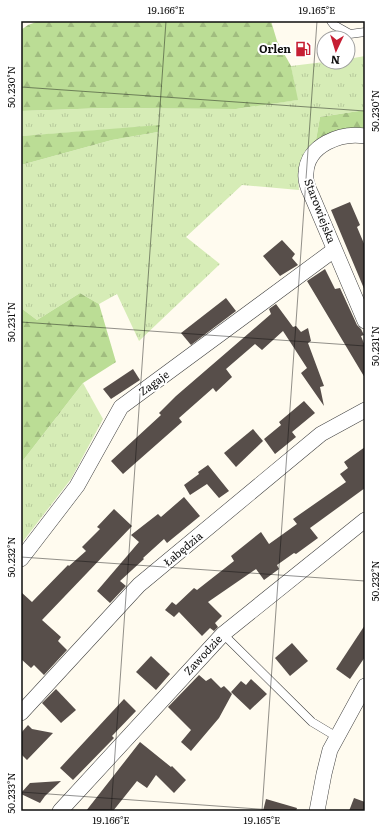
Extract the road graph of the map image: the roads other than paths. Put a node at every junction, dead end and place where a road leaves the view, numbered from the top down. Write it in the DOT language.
graph roads {
  1 [pos="331,21"];
  2 [pos="365,32"];
  3 [pos="365,136"];
  4 [pos="334,250"];
  5 [pos="365,321"];
  6 [pos="365,410"];
  7 [pos="365,520"];
  8 [pos="21,559"];
  9 [pos="223,634"];
  10 [pos="365,686"];
  11 [pos="21,712"];
  12 [pos="337,737"];
  13 [pos="60,811"];
  14 [pos="317,811"];
  1 -- 2 [label="lane"];
  3 -- 4 [label="street, Starowiejska"];
  4 -- 5 [label="street, Starowiejska"];
  4 -- 8 [label="street, Zagaje"];
  6 -- 11 [label="street, Łabędzia"];
  7 -- 9 [label="street, Zawodzie"];
  9 -- 12 [label="lane"];
  9 -- 13 [label="street, Zawodzie"];
  10 -- 12 [label="street"];
  12 -- 14 [label="street"];
}
